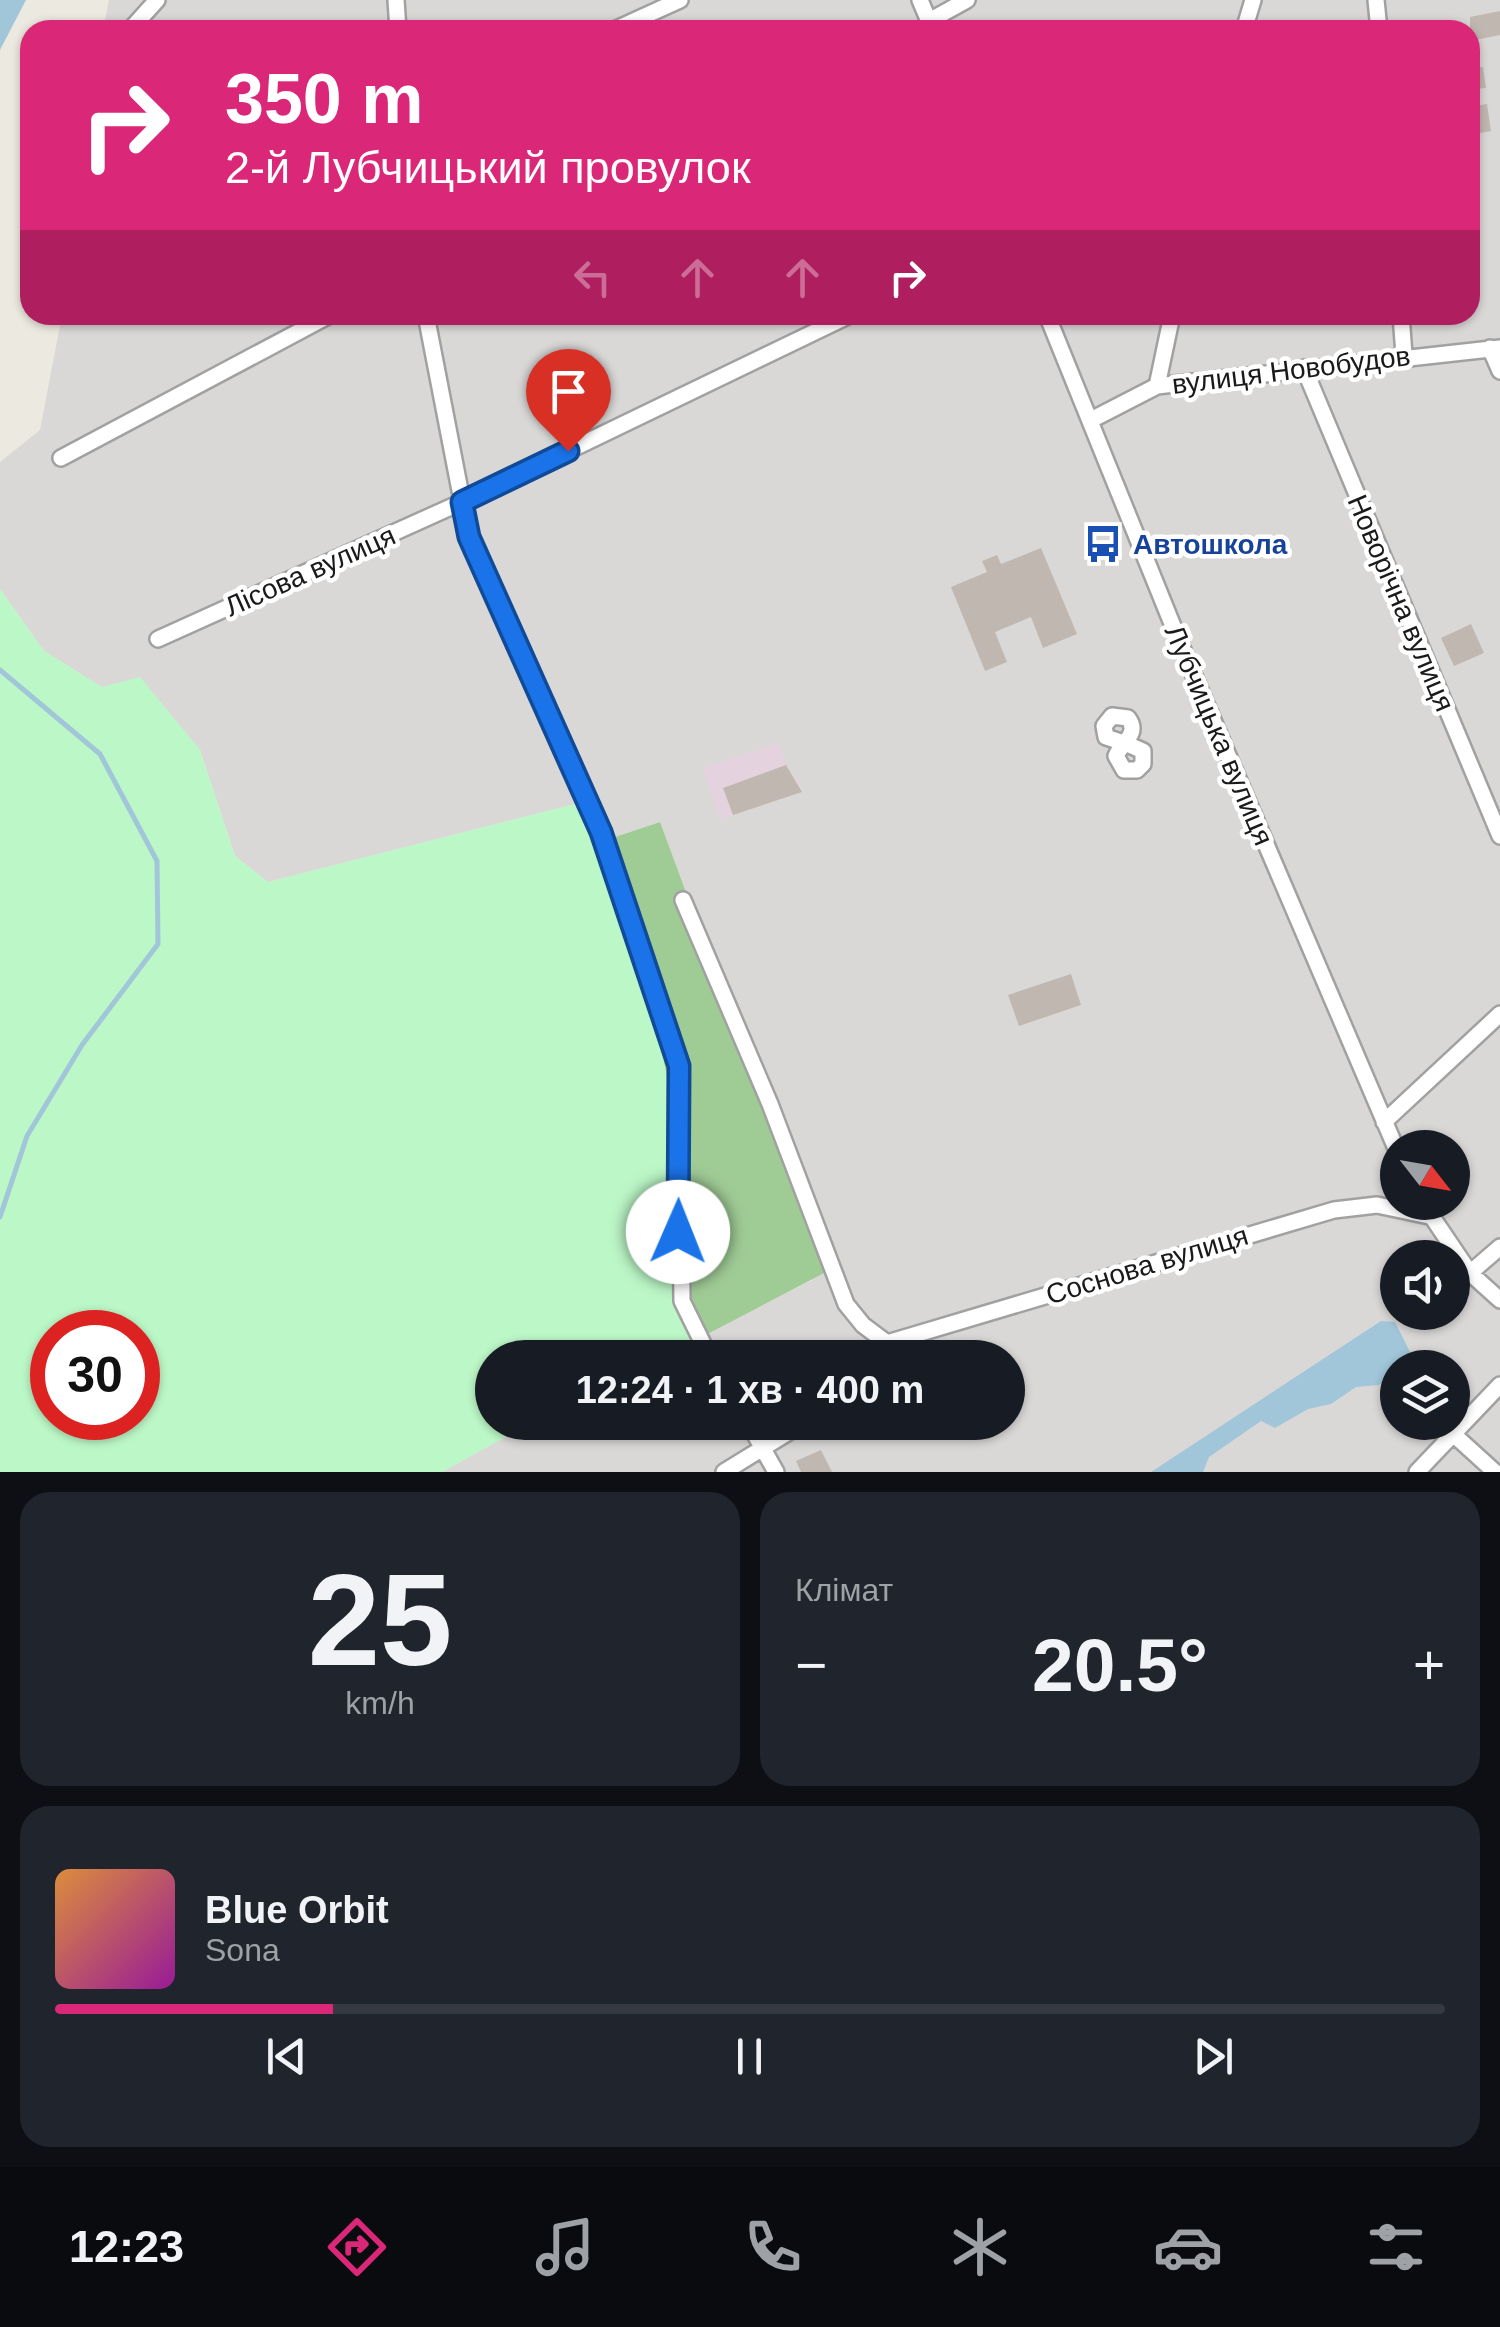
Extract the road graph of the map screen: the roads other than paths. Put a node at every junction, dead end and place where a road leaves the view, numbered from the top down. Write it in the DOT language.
graph roads {
  1 [pos="156,0"];
  2 [pos="680,0"];
  3 [pos="967,0"];
  4 [pos="139,20"];
  5 [pos="636,20"];
  6 [pos="938,20"];
  7 [pos="311,325"];
  8 [pos="428,325"];
  9 [pos="829,325"];
  10 [pos="1050,325"];
  11 [pos="1170,325"];
  12 [pos="1402,325"];
  13 [pos="1495,348"];
  14 [pos="1404,355"];
  15 [pos="1304,368"];
  16 [pos="1500,371"];
  17 [pos="1157,386"];
  18 [pos="1090,420"];
  19 [pos="61,458"];
  20 [pos="462,502"];
  21 [pos="158,640"];
  22 [pos="1500,836"];
  23 [pos="682,900"];
  24 [pos="1500,1014"];
  25 [pos="1384,1122"];
  26 [pos="1388,1130"];
  27 [pos="1380,1205"];
  28 [pos="1500,1248"];
  29 [pos="1470,1274"];
  30 [pos="1500,1300"];
  31 [pos="701,1340"];
  32 [pos="884,1340"];
  33 [pos="894,1340"];
  34 [pos="1500,1385"];
  35 [pos="1470,1415"];
  36 [pos="758,1440"];
  37 [pos="776,1440"];
  38 [pos="1446,1440"];
  39 [pos="1460,1440"];
  40 [pos="762,1448"];
  41 [pos="724,1472"];
  42 [pos="776,1472"];
  43 [pos="1417,1472"];
  44 [pos="1495,1472"];
  1 -- 4 [label="street"];
  2 -- 5 [label="street"];
  3 -- 6 [label="street"];
  7 -- 19 [label="street"];
  8 -- 20 [label="street"];
  9 -- 20 [label="street, Лісова вулиця"];
  10 -- 18 [label="street, Лубчицька вулиця"];
  11 -- 17 [label="street"];
  12 -- 14 [label="street"];
  13 -- 14 [label="street, вулиця Новобудов"];
  13 -- 16 [label="street"];
  14 -- 15 [label="street, вулиця Новобудов"];
  15 -- 17 [label="street, вулиця Новобудов"];
  15 -- 22 [label="street, Новорічна вулиця"];
  17 -- 18 [label="street, вулиця Новобудов"];
  18 -- 25 [label="street, Лубчицька вулиця"];
  20 -- 21 [label="street, Лісова вулиця"];
  20 -- 31 [label="street"];
  23 -- 32 [label="street"];
  24 -- 25 [label="street"];
  25 -- 26 [label="street, Лубчицька вулиця"];
  27 -- 33 [label="street, Соснова вулиця"];
  28 -- 29 [label="street"];
  29 -- 30 [label="street"];
  34 -- 35 [label="street"];
  36 -- 40 [label="street"];
  37 -- 40 [label="street"];
  38 -- 43 [label="street"];
  39 -- 44 [label="street"];
  40 -- 41 [label="street"];
  40 -- 42 [label="street"];
}
